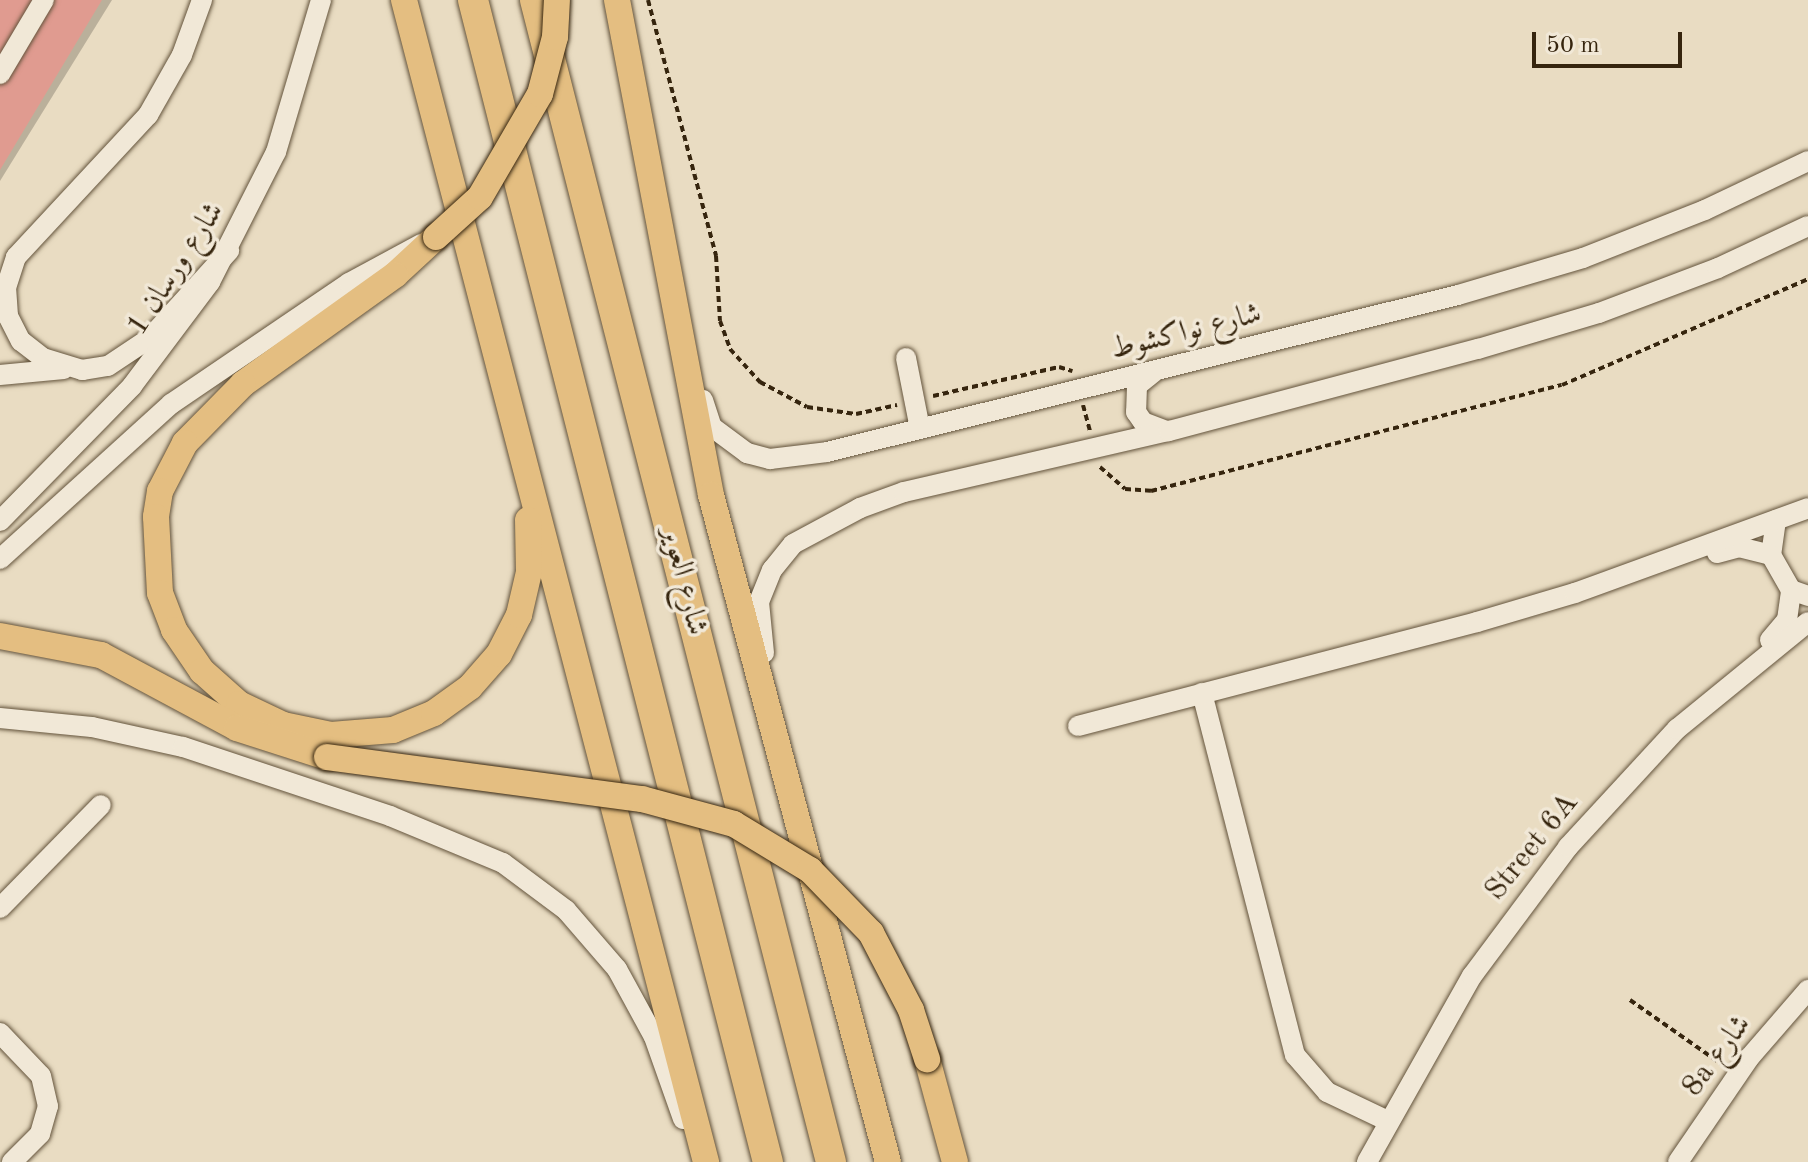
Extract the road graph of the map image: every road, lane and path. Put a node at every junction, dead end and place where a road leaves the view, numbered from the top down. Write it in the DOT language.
graph roads {
  1 [pos="44,0"];
  2 [pos="202,0"];
  3 [pos="321,0"];
  4 [pos="404,0"];
  5 [pos="473,0"];
  6 [pos="535,0"];
  7 [pos="557,0"];
  8 [pos="617,0"];
  9 [pos="648,0"];
  10 [pos="0,74"];
  11 [pos="1808,161"];
  12 [pos="1808,226"];
  13 [pos="436,237"];
  14 [pos="229,251"];
  15 [pos="1808,279"];
  16 [pos="673,287"];
  17 [pos="906,358"];
  18 [pos="68,368"];
  19 [pos="1158,370"];
  20 [pos="0,375"];
  21 [pos="1079,389"];
  22 [pos="914,400"];
  23 [pos="515,429"];
  24 [pos="920,429"];
  25 [pos="1169,431"];
  26 [pos="1094,448"];
  27 [pos="1808,508"];
  28 [pos="1776,520"];
  29 [pos="0,521"];
  30 [pos="1771,555"];
  31 [pos="0,559"];
  32 [pos="1663,561"];
  33 [pos="1800,593"];
  34 [pos="1808,622"];
  35 [pos="0,636"];
  36 [pos="1735,679"];
  37 [pos="1202,693"];
  38 [pos="0,718"];
  39 [pos="1078,726"];
  40 [pos="784,759"];
  41 [pos="101,805"];
  42 [pos="0,908"];
  43 [pos="1808,990"];
  44 [pos="1630,1000"];
  45 [pos="0,1033"];
  46 [pos="1738,1075"];
  47 [pos="1388,1121"];
  48 [pos="12,1162"];
  49 [pos="697,1162"];
  50 [pos="706,1162"];
  51 [pos="768,1162"];
  52 [pos="831,1162"];
  53 [pos="888,1162"];
  54 [pos="955,1162"];
  55 [pos="1367,1162"];
  56 [pos="1678,1162"];
  1 -- 10 [label="street"];
  2 -- 18 [label="street"];
  3 -- 14 [label="street, شارع ورسان 1"];
  4 -- 23 [label="main road"];
  5 -- 51 [label="highway, شارع العوير"];
  6 -- 52 [label="highway, شارع العوير"];
  7 -- 13 [label="main road, bridge"];
  8 -- 16 [label="main road"];
  9 -- 22 [label="path"];
  11 -- 19 [label="street, شارع نواكشوط"];
  12 -- 25 [label="street"];
  13 -- 23 [label="main road"];
  13 -- 31 [label="street"];
  14 -- 18 [label="street"];
  14 -- 29 [label="street, شارع ورسان 1"];
  15 -- 26 [label="path"];
  16 -- 24 [label="street, شارع نواكشوط"];
  16 -- 40 [label="main road"];
  17 -- 22 [label="street"];
  18 -- 20 [label="street"];
  19 -- 21 [label="street, شارع نواكشوط"];
  19 -- 25 [label="street"];
  21 -- 22 [label="path"];
  21 -- 24 [label="street, شارع نواكشوط"];
  21 -- 26 [label="path"];
  22 -- 24 [label="street"];
  23 -- 50 [label="main road"];
  25 -- 26 [label="street"];
  26 -- 40 [label="street"];
  27 -- 28 [label="street"];
  28 -- 30 [label="street"];
  28 -- 32 [label="street"];
  30 -- 32 [label="street"];
  30 -- 33 [label="street"];
  32 -- 37 [label="street"];
  33 -- 36 [label="street"];
  34 -- 36 [label="street, Street 6A"];
  35 -- 54 [label="main road, bridge"];
  36 -- 47 [label="street, Street 6A"];
  37 -- 39 [label="street"];
  37 -- 47 [label="street"];
  38 -- 49 [label="street"];
  40 -- 53 [label="main road"];
  41 -- 42 [label="street"];
  43 -- 46 [label="street, 8a شارع"];
  44 -- 46 [label="path"];
  45 -- 48 [label="street"];
  46 -- 56 [label="street, 8a شارع"];
  47 -- 55 [label="street, Street 6A"];
}
